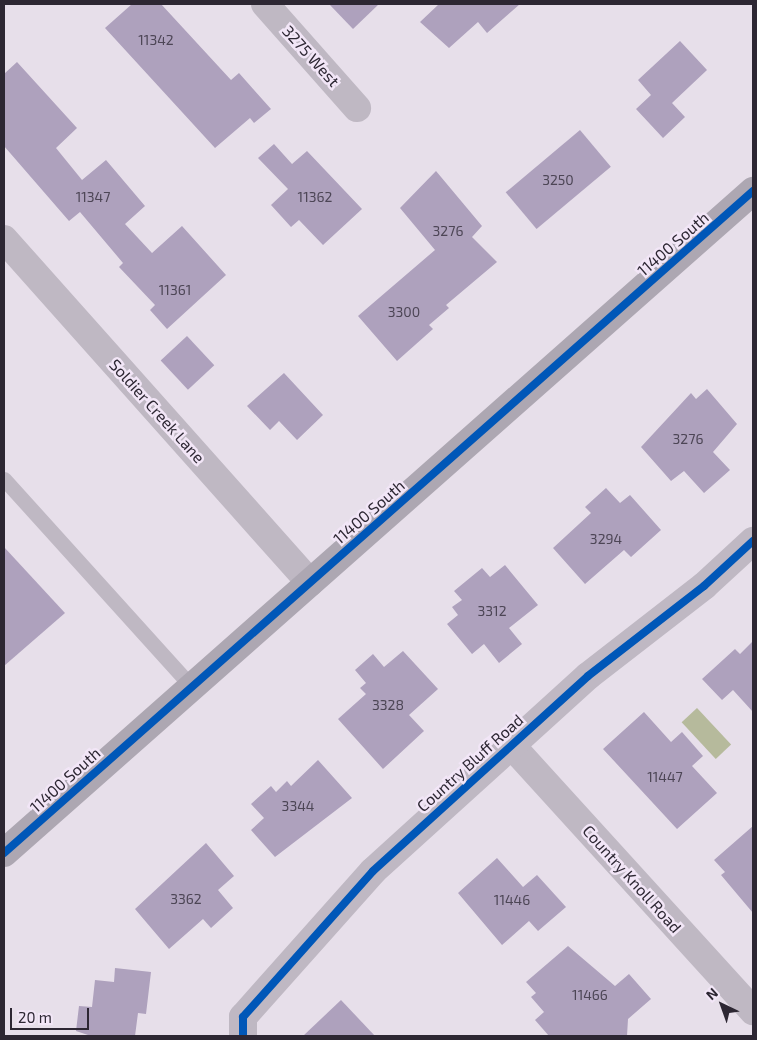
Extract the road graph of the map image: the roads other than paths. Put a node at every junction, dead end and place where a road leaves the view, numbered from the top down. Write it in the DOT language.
graph roads {
  1 [pos="265,4"];
  2 [pos="357,108"];
  3 [pos="753,192"];
  4 [pos="4,239"];
  5 [pos="4,479"];
  6 [pos="753,541"];
  7 [pos="310,582"];
  8 [pos="191,686"];
  9 [pos="511,745"];
  10 [pos="4,853"];
  11 [pos="753,1011"];
  12 [pos="243,1036"];
  1 -- 2 [label="street, 3275 West"];
  3 -- 7 [label="main road, 11400 South"];
  4 -- 7 [label="street, Soldier Creek Lane"];
  5 -- 8 [label="lane"];
  6 -- 9 [label="street, Country Bluff Road"];
  7 -- 8 [label="main road, 11400 South"];
  8 -- 10 [label="main road, 11400 South"];
  9 -- 11 [label="street, Country Knoll Road"];
  9 -- 12 [label="street, Country Bluff Road"];
}
